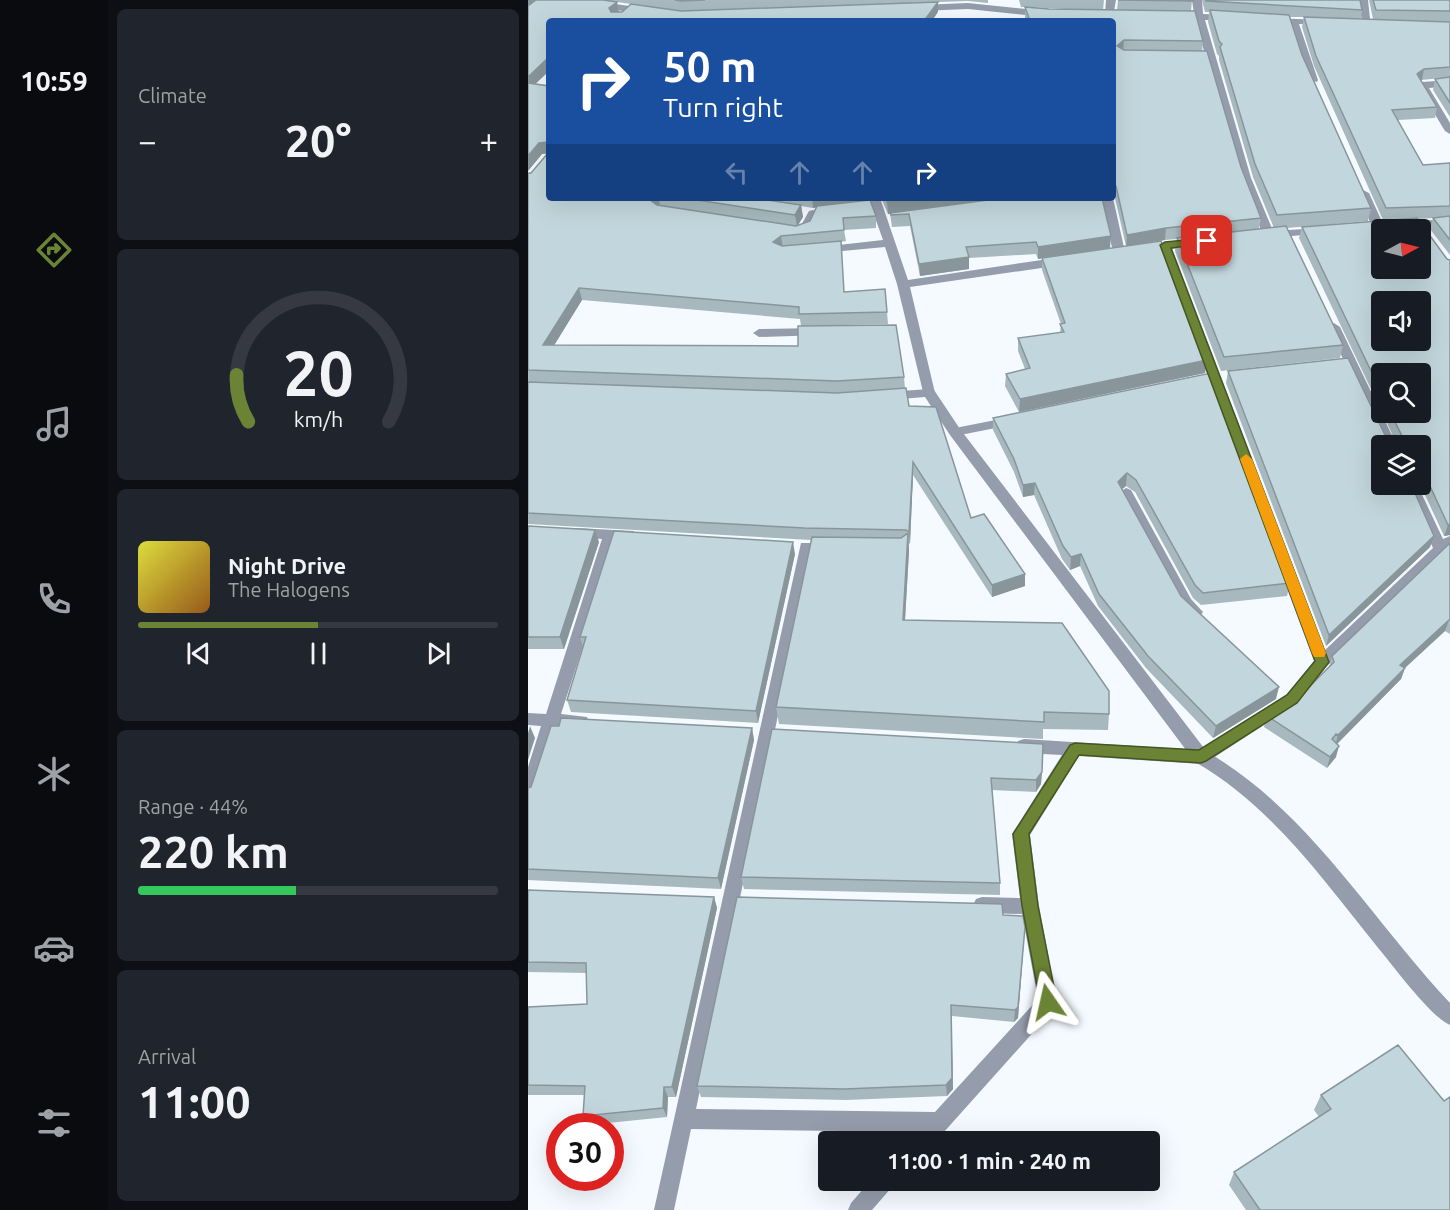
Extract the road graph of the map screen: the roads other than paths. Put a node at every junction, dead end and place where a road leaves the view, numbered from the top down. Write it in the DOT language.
graph roads {
  1 [pos="567,0"];
  2 [pos="1111,0"];
  3 [pos="1197,0"];
  4 [pos="1363,0"];
  5 [pos="580,1"];
  6 [pos="966,6"];
  7 [pos="909,9"];
  8 [pos="652,12"];
  9 [pos="1059,15"];
  10 [pos="1121,15"];
  11 [pos="1166,16"];
  12 [pos="1199,17"];
  13 [pos="1234,18"];
  14 [pos="1258,19"];
  15 [pos="1293,21"];
  16 [pos="1335,23"];
  17 [pos="1356,24"];
  18 [pos="1368,26"];
  19 [pos="1380,26"];
  20 [pos="1450,83"];
  21 [pos="1316,88"];
  22 [pos="1450,131"];
  23 [pos="1359,184"];
  24 [pos="1107,201"];
  25 [pos="872,203"];
  26 [pos="798,211"];
  27 [pos="831,212"];
  28 [pos="813,213"];
  29 [pos="1450,222"];
  30 [pos="1333,230"];
  31 [pos="783,231"];
  32 [pos="1211,241"];
  33 [pos="890,243"];
  34 [pos="1165,245"];
  35 [pos="807,251"];
  36 [pos="1074,259"];
  37 [pos="903,284"];
  38 [pos="1327,313"];
  39 [pos="831,332"];
  40 [pos="759,333"];
  41 [pos="929,393"];
  42 [pos="872,397"];
  43 [pos="1023,418"];
  44 [pos="955,432"];
  45 [pos="1385,435"];
  46 [pos="1126,493"];
  47 [pos="1416,495"];
  48 [pos="564,532"];
  49 [pos="611,535"];
  50 [pos="646,537"];
  51 [pos="1445,545"];
  52 [pos="807,547"];
  53 [pos="1203,619"];
  54 [pos="1322,662"];
  55 [pos="528,719"];
  56 [pos="552,720"];
  57 [pos="599,723"];
  58 [pos="1004,745"];
  59 [pos="1075,749"];
  60 [pos="1201,757"];
  61 [pos="528,793"];
  62 [pos="970,905"];
  63 [pos="1030,906"];
  64 [pos="1450,1017"];
  65 [pos="683,1119"];
  66 [pos="938,1122"];
  67 [pos="930,1131"];
  68 [pos="875,1191"];
  69 [pos="664,1210"];
  70 [pos="858,1210"];
  1 -- 5 [label="street"];
  2 -- 10 [label="street"];
  3 -- 12 [label="street"];
  4 -- 18 [label="street"];
  5 -- 8 [label="street"];
  6 -- 7 [label="street"];
  6 -- 9 [label="street"];
  11 -- 12 [label="street"];
  12 -- 13 [label="street"];
  12 -- 30 [label="street"];
  14 -- 15 [label="street"];
  15 -- 16 [label="street"];
  15 -- 21 [label="street"];
  17 -- 18 [label="street"];
  18 -- 19 [label="street"];
  20 -- 22 [label="street"];
  23 -- 29 [label="street"];
  24 -- 34 [label="street"];
  25 -- 33 [label="street"];
  26 -- 28 [label="street"];
  27 -- 28 [label="street"];
  28 -- 31 [label="street"];
  32 -- 34 [label="street"];
  33 -- 35 [label="street"];
  33 -- 37 [label="street"];
  34 -- 54 [label="street"];
  36 -- 37 [label="street"];
  37 -- 41 [label="street"];
  38 -- 45 [label="street"];
  39 -- 40 [label="street"];
  41 -- 42 [label="street"];
  41 -- 44 [label="street"];
  43 -- 44 [label="street"];
  44 -- 60 [label="street"];
  46 -- 53 [label="street"];
  47 -- 51 [label="street"];
  48 -- 49 [label="street"];
  49 -- 50 [label="street"];
  49 -- 56 [label="street"];
  51 -- 54 [label="street"];
  52 -- 65 [label="street"];
  54 -- 60 [label="street"];
  55 -- 56 [label="street"];
  56 -- 57 [label="street"];
  56 -- 61 [label="street"];
  58 -- 59 [label="street"];
  59 -- 60 [label="street"];
  59 -- 63 [label="street"];
  60 -- 64 [label="street"];
  62 -- 63 [label="street"];
  63 -- 66 [label="street"];
  65 -- 66 [label="street"];
  65 -- 69 [label="street"];
  66 -- 67 [label="street"];
  68 -- 70 [label="street"];
}
